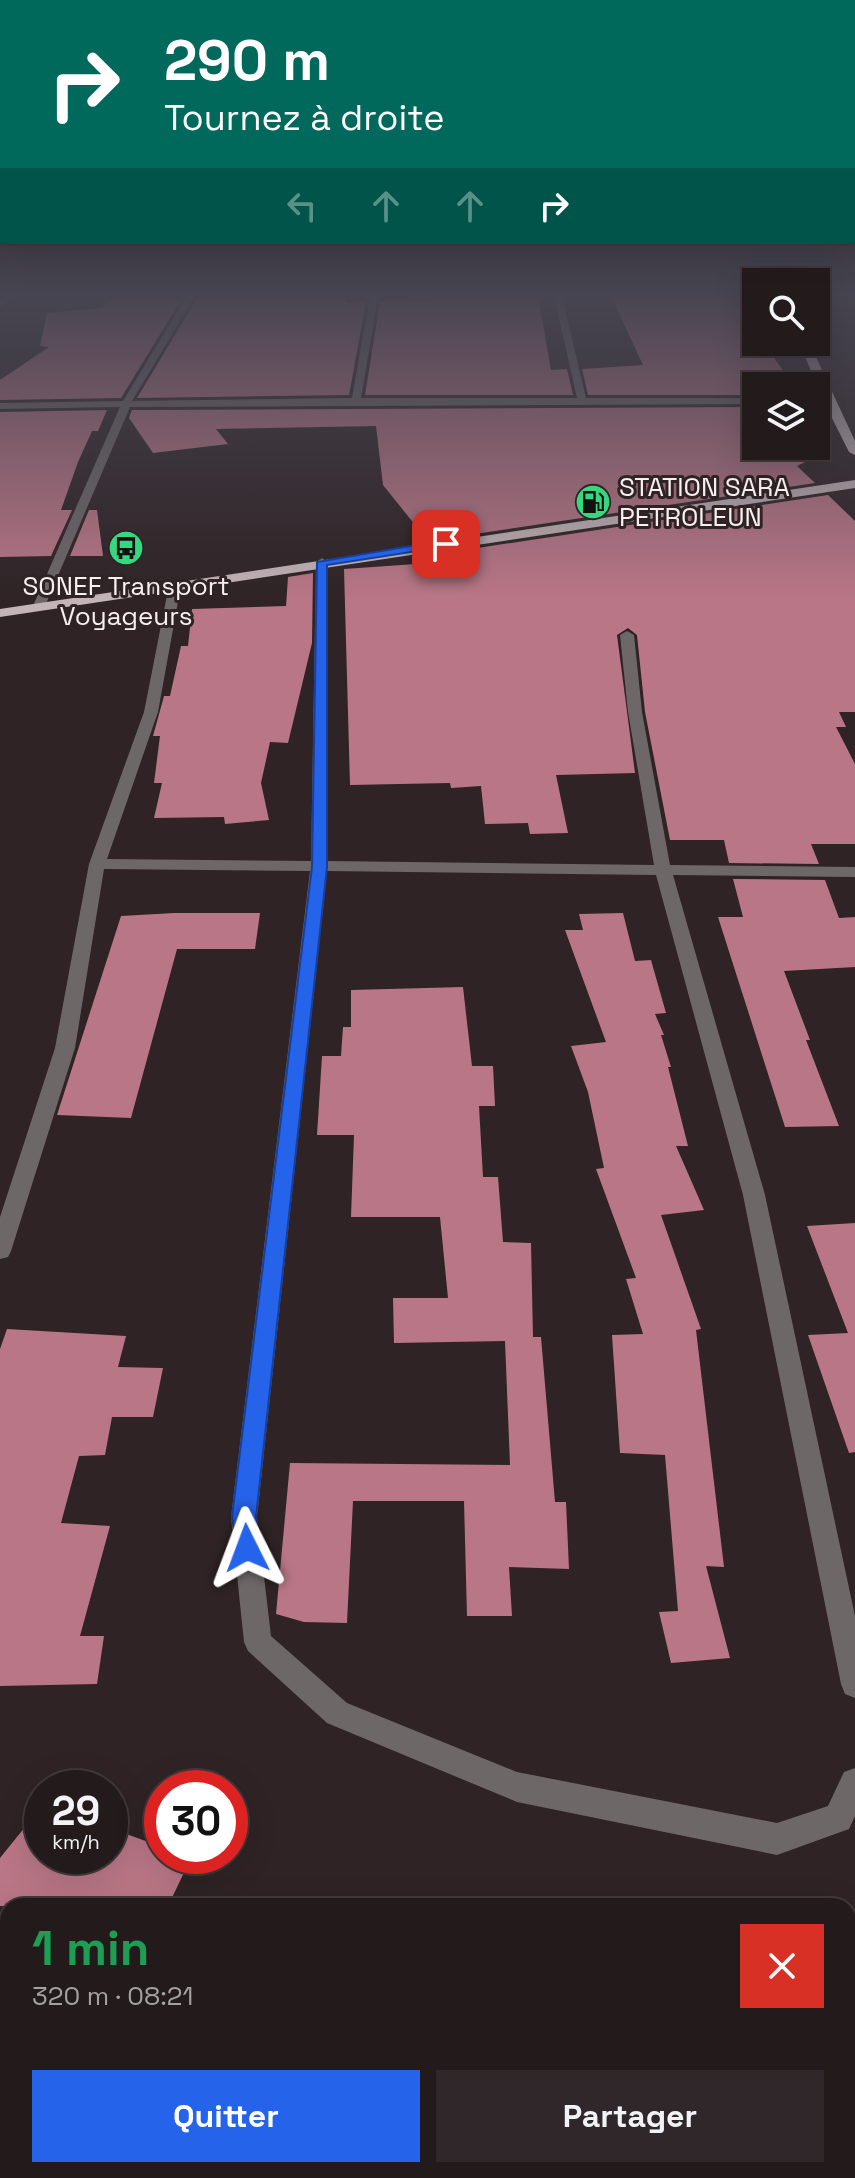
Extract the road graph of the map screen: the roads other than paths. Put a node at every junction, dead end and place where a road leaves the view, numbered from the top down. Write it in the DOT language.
graph roads {
  1 [pos="130,398"];
  2 [pos="357,398"];
  3 [pos="582,400"];
  4 [pos="356,401"];
  5 [pos="742,401"];
  6 [pos="126,404"];
  7 [pos="830,404"];
  8 [pos="0,406"];
  9 [pos="855,452"];
  10 [pos="855,484"];
  11 [pos="322,562"];
  12 [pos="175,585"];
  13 [pos="39,606"];
  14 [pos="0,613"];
  15 [pos="627,635"];
  16 [pos="97,864"];
  17 [pos="319,867"];
  18 [pos="663,871"];
  19 [pos="855,872"];
  20 [pos="0,1251"];
  21 [pos="855,1684"];
  22 [pos="855,1783"];
  1 -- 6 [label="street"];
  2 -- 4 [label="street"];
  3 -- 4 [label="street"];
  3 -- 5 [label="street"];
  4 -- 6 [label="street"];
  6 -- 8 [label="street"];
  6 -- 13 [label="street"];
  7 -- 9 [label="highway"];
  10 -- 11 [label="highway"];
  11 -- 12 [label="highway"];
  11 -- 17 [label="street"];
  12 -- 13 [label="highway"];
  12 -- 16 [label="street"];
  13 -- 14 [label="highway"];
  15 -- 18 [label="street"];
  16 -- 17 [label="street"];
  16 -- 20 [label="street"];
  17 -- 18 [label="street"];
  17 -- 22 [label="street"];
  18 -- 19 [label="street"];
  18 -- 21 [label="street"];
}
